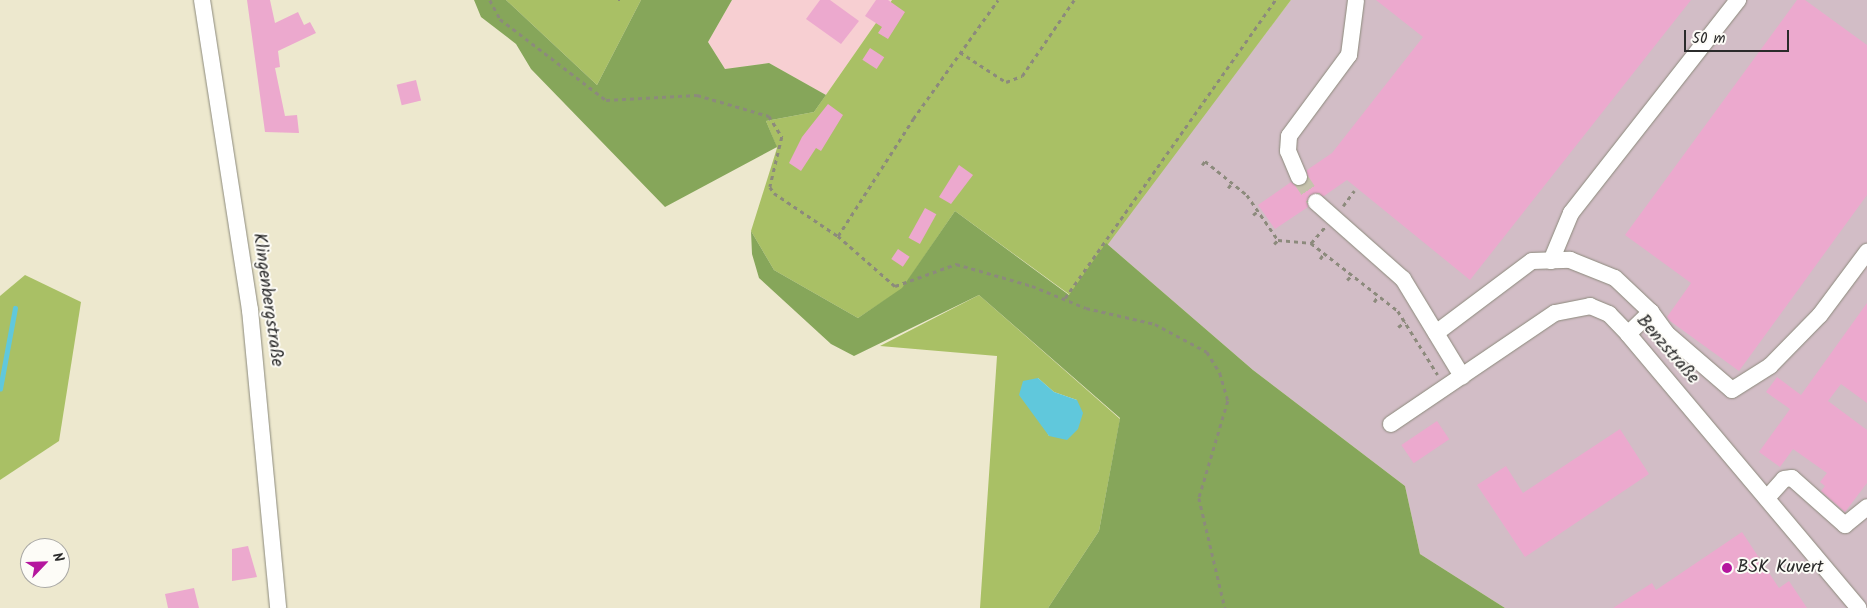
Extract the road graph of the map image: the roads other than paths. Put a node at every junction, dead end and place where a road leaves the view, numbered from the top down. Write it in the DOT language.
graph roads {
  1 [pos="202,0"];
  2 [pos="1356,0"];
  3 [pos="1738,0"];
  4 [pos="1299,176"];
  5 [pos="1316,202"];
  6 [pos="1867,252"];
  7 [pos="1551,261"];
  8 [pos="1651,312"];
  9 [pos="1436,333"];
  10 [pos="1628,334"];
  11 [pos="1462,376"];
  12 [pos="1391,424"];
  13 [pos="1767,498"];
  14 [pos="1867,507"];
  15 [pos="1861,604"];
  16 [pos="278,608"];
  1 -- 16 [label="street, Klingenbergstraße"];
  2 -- 4 [label="street"];
  3 -- 7 [label="street"];
  5 -- 9 [label="street"];
  6 -- 8 [label="street"];
  7 -- 8 [label="street"];
  7 -- 9 [label="street"];
  8 -- 10 [label="street"];
  9 -- 11 [label="street"];
  10 -- 11 [label="street, Benzstraße"];
  10 -- 13 [label="street, Benzstraße"];
  11 -- 12 [label="street, Benzstraße"];
  13 -- 14 [label="street"];
  13 -- 15 [label="street, Benzstraße"];
}
